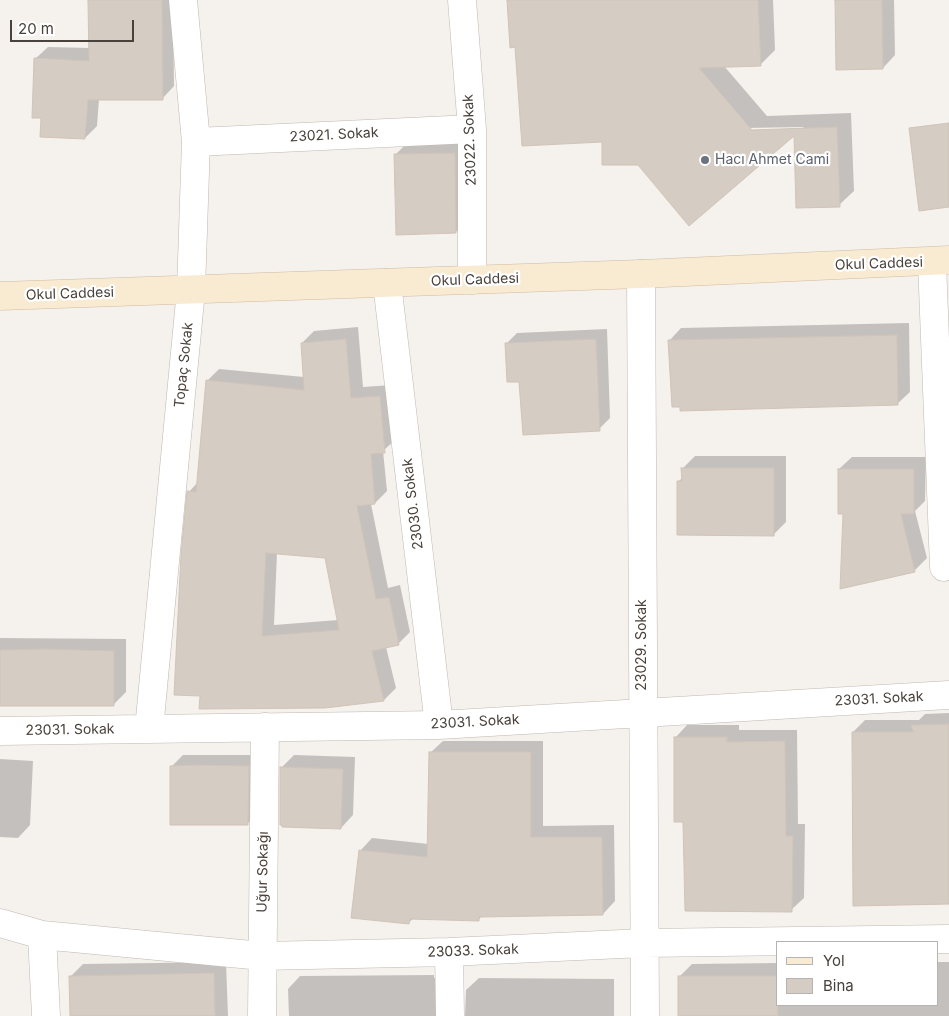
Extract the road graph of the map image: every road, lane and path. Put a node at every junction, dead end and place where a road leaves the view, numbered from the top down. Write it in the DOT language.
graph roads {
  1 [pos="183,0"];
  2 [pos="462,0"];
  3 [pos="472,129"];
  4 [pos="196,142"];
  5 [pos="941,261"];
  6 [pos="642,274"];
  7 [pos="472,280"];
  8 [pos="386,283"];
  9 [pos="191,290"];
  10 [pos="0,296"];
  11 [pos="944,567"];
  12 [pos="949,695"];
  13 [pos="642,712"];
  14 [pos="439,725"];
  15 [pos="264,728"];
  16 [pos="149,729"];
  17 [pos="0,732"];
  18 [pos="0,923"];
  19 [pos="42,934"];
  20 [pos="949,939"];
  21 [pos="776,941"];
  22 [pos="796,941"];
  23 [pos="644,943"];
  24 [pos="449,952"];
  25 [pos="262,956"];
  26 [pos="46,1016"];
  27 [pos="262,1016"];
  28 [pos="450,1016"];
  29 [pos="645,1016"];
  1 -- 4 [label="street, Topaç Sokak"];
  2 -- 3 [label="street, 23022. Sokak"];
  3 -- 4 [label="street, 23021. Sokak"];
  3 -- 7 [label="street, 23022. Sokak"];
  4 -- 9 [label="street, Topaç Sokak"];
  5 -- 6 [label="main road, Okul Caddesi"];
  5 -- 11 [label="street"];
  6 -- 7 [label="main road, Okul Caddesi"];
  6 -- 13 [label="street, 23029. Sokak"];
  7 -- 8 [label="main road, Okul Caddesi"];
  8 -- 9 [label="main road, Okul Caddesi"];
  8 -- 14 [label="street, 23030. Sokak"];
  9 -- 10 [label="main road, Okul Caddesi"];
  9 -- 16 [label="street, Topaç Sokak"];
  12 -- 13 [label="street, 23031. Sokak"];
  13 -- 14 [label="street, 23031. Sokak"];
  13 -- 23 [label="street, 23029. Sokak"];
  14 -- 15 [label="street, 23031. Sokak"];
  15 -- 16 [label="street, 23031. Sokak"];
  15 -- 25 [label="street, Uğur Sokağı"];
  16 -- 17 [label="street, 23031. Sokak"];
  18 -- 19 [label="street, 23033. Sokak"];
  19 -- 25 [label="street, 23033. Sokak"];
  19 -- 26 [label="street"];
  20 -- 22 [label="street, 23033. Sokak"];
  21 -- 23 [label="street, 23033. Sokak"];
  23 -- 24 [label="street, 23033. Sokak"];
  23 -- 29 [label="street, 23029. Sokak"];
  24 -- 25 [label="street, 23033. Sokak"];
  24 -- 28 [label="street"];
  25 -- 27 [label="street, Uğur Sokağı"];
}
